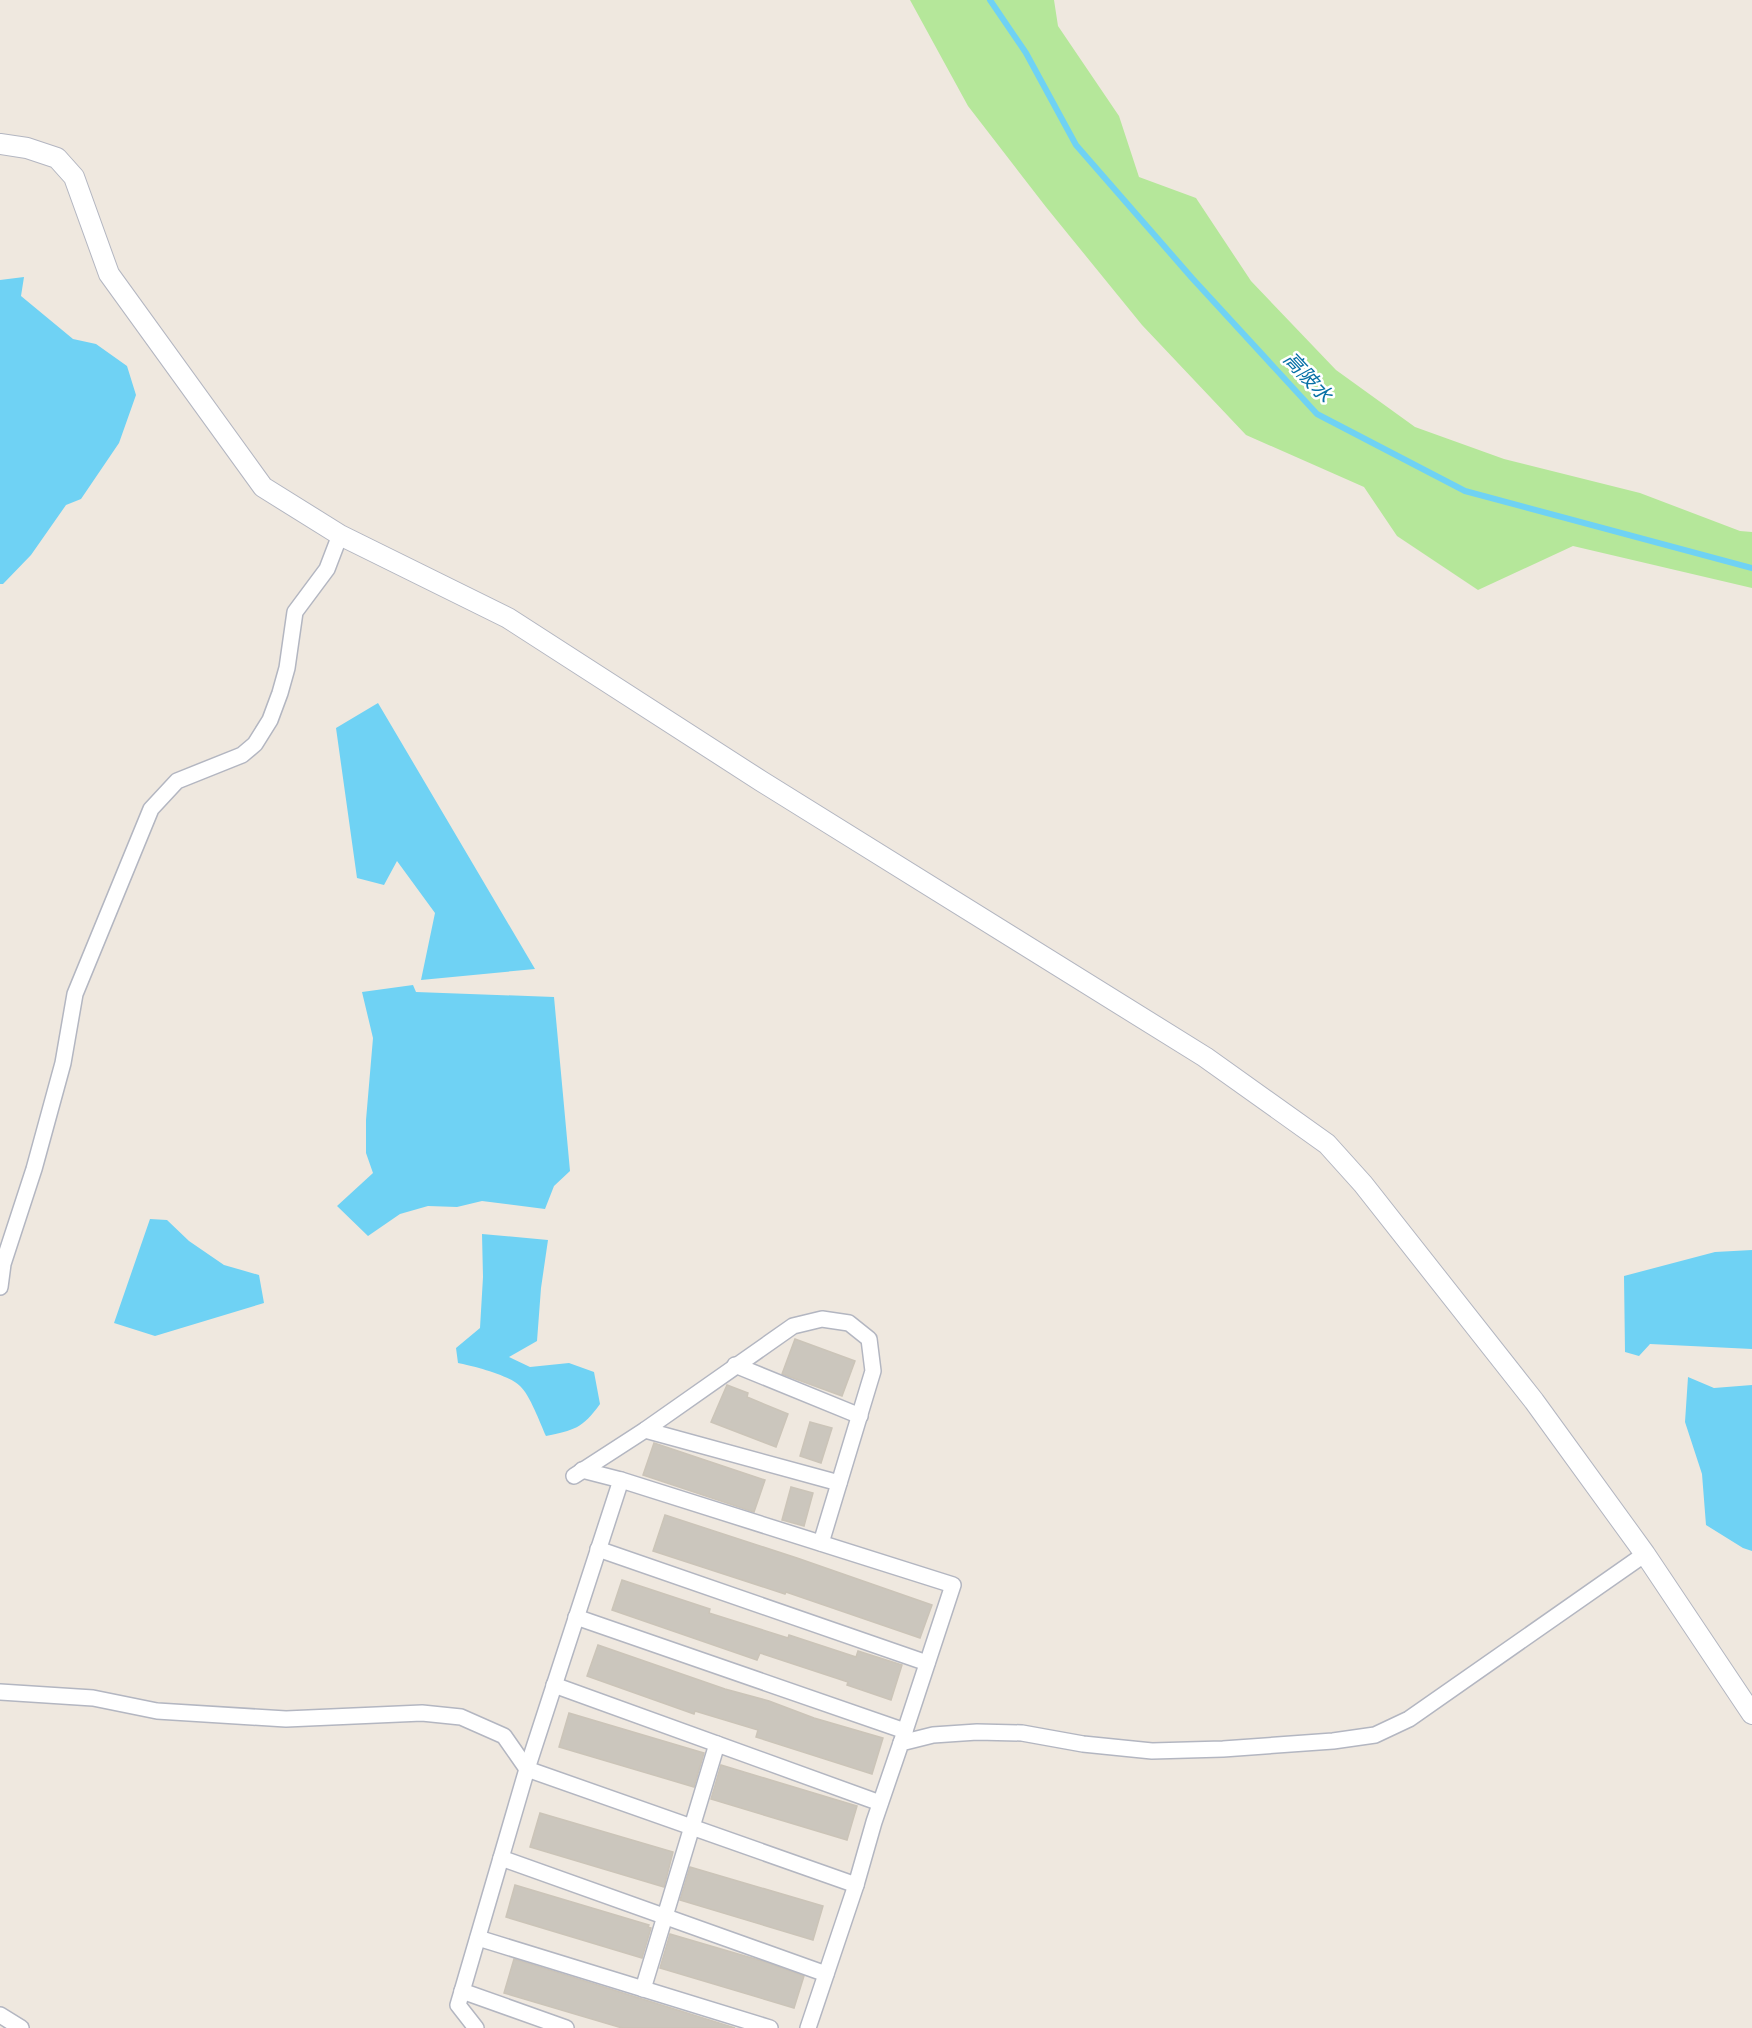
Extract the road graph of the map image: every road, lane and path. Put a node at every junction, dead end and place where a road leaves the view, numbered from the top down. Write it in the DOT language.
graph roads {
  1 [pos="0,144"];
  2 [pos="340,536"];
  3 [pos="0,1287"];
  4 [pos="735,1365"];
  5 [pos="860,1416"];
  6 [pos="645,1430"];
  7 [pos="621,1480"];
  8 [pos="839,1483"];
  9 [pos="821,1543"];
  10 [pos="598,1549"];
  11 [pos="1645,1554"];
  12 [pos="576,1617"];
  13 [pos="927,1663"];
  14 [pos="554,1685"];
  15 [pos="0,1692"];
  16 [pos="1752,1714"];
  17 [pos="903,1737"];
  18 [pos="717,1744"];
  19 [pos="527,1769"];
  20 [pos="880,1803"];
  21 [pos="692,1827"];
  22 [pos="501,1858"];
  23 [pos="855,1884"];
  24 [pos="664,1918"];
  25 [pos="478,1938"];
  26 [pos="826,1974"];
  27 [pos="643,1989"];
  28 [pos="462,1991"];
  29 [pos="0,2015"];
  30 [pos="21,2028"];
  31 [pos="476,2028"];
  32 [pos="566,2028"];
  33 [pos="770,2028"];
  34 [pos="808,2028"];
  1 -- 2 [label="street"];
  2 -- 3 [label="street"];
  2 -- 11 [label="street"];
  4 -- 5 [label="street"];
  4 -- 5 [label="street"];
  4 -- 6 [label="street"];
  5 -- 8 [label="street"];
  6 -- 7 [label="street"];
  6 -- 8 [label="street"];
  7 -- 9 [label="street"];
  7 -- 10 [label="street"];
  8 -- 9 [label="street"];
  9 -- 13 [label="street"];
  10 -- 12 [label="street"];
  10 -- 13 [label="street"];
  11 -- 16 [label="street"];
  11 -- 17 [label="street"];
  12 -- 14 [label="street"];
  12 -- 17 [label="street"];
  13 -- 17 [label="street"];
  14 -- 18 [label="street"];
  14 -- 19 [label="street"];
  15 -- 19 [label="street"];
  17 -- 20 [label="street"];
  18 -- 20 [label="street"];
  18 -- 21 [label="street"];
  19 -- 21 [label="street"];
  19 -- 22 [label="street"];
  20 -- 23 [label="street"];
  21 -- 23 [label="street"];
  21 -- 24 [label="street"];
  22 -- 24 [label="street"];
  22 -- 25 [label="street"];
  23 -- 26 [label="street"];
  24 -- 26 [label="street"];
  24 -- 27 [label="street"];
  25 -- 27 [label="street"];
  25 -- 28 [label="street"];
  26 -- 34 [label="street"];
  27 -- 33 [label="street"];
  28 -- 31 [label="street"];
  28 -- 32 [label="street"];
  29 -- 30 [label="street"];
}
